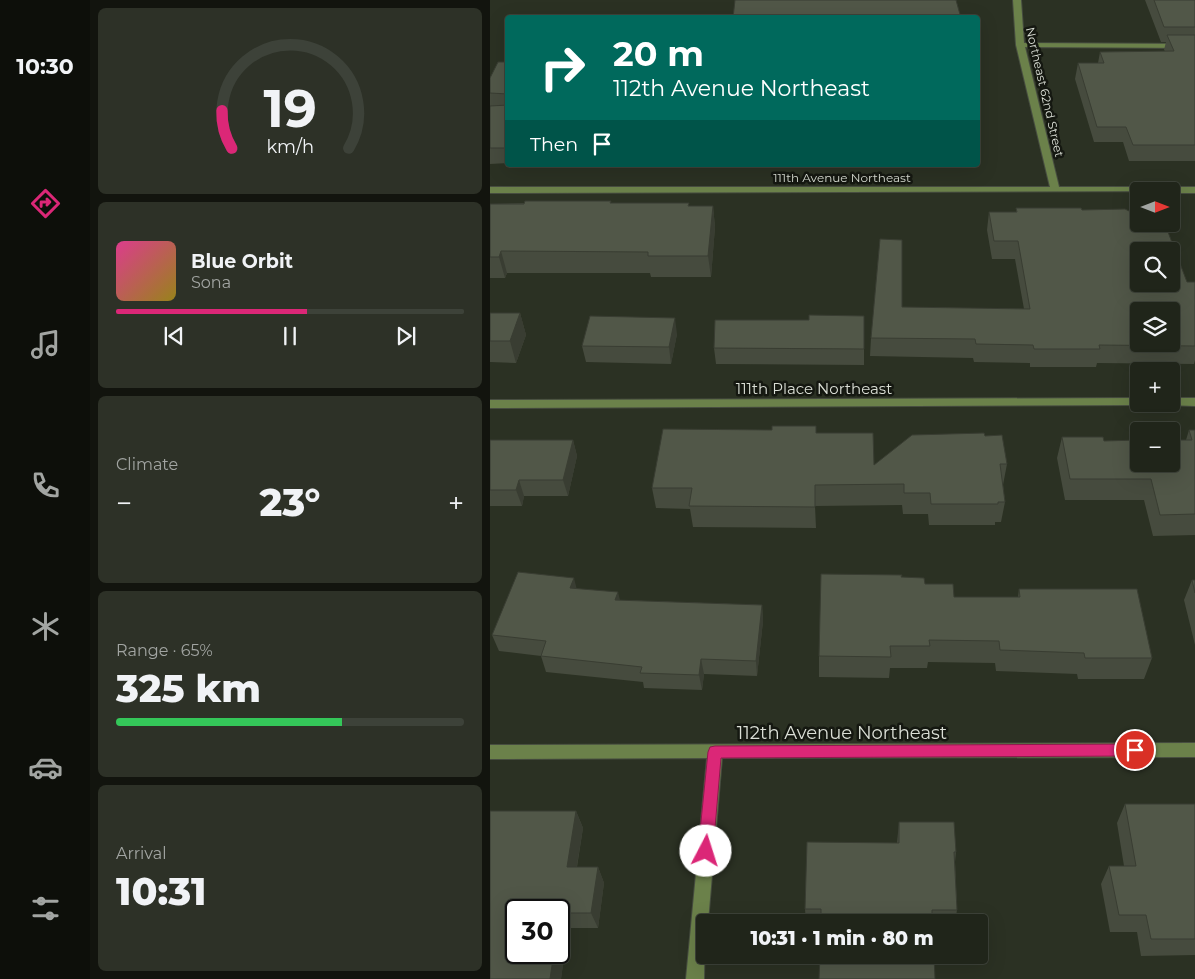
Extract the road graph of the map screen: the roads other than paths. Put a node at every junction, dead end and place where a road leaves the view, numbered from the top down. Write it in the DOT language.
graph roads {
  1 [pos="1017,0"];
  2 [pos="1020,44"];
  3 [pos="1195,46"];
  4 [pos="490,190"];
  5 [pos="1055,190"];
  6 [pos="1195,190"];
  7 [pos="1130,402"];
  8 [pos="1180,402"];
  9 [pos="1195,402"];
  10 [pos="490,404"];
  11 [pos="1195,750"];
  12 [pos="490,752"];
  13 [pos="715,752"];
  14 [pos="695,979"];
  1 -- 2 [label="street, Northeast 62nd Street"];
  2 -- 3 [label="street"];
  2 -- 5 [label="street, Northeast 62nd Street"];
  4 -- 5 [label="street, 111th Avenue Northeast"];
  5 -- 6 [label="street, 111th Avenue Northeast"];
  7 -- 10 [label="street, 111th Place Northeast"];
  8 -- 9 [label="street"];
  11 -- 13 [label="street, 112th Avenue Northeast"];
  12 -- 13 [label="street, 112th Avenue Northeast"];
  13 -- 14 [label="street"];
}
